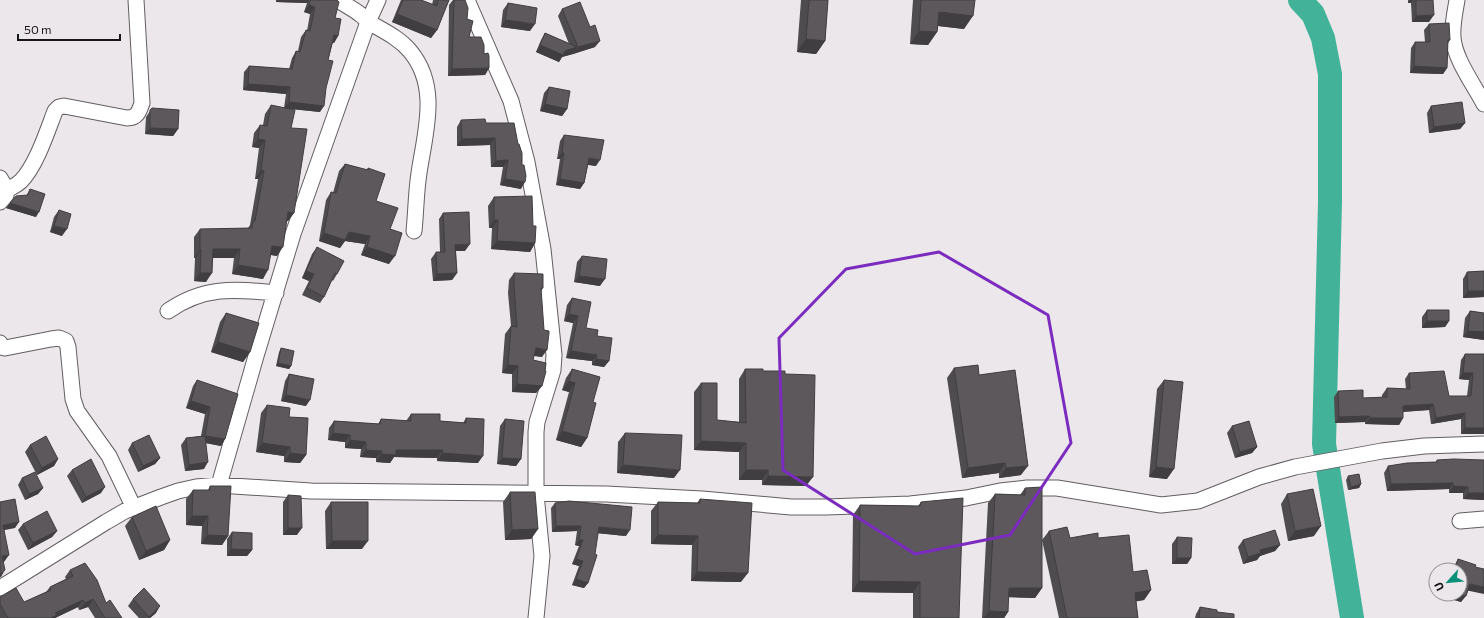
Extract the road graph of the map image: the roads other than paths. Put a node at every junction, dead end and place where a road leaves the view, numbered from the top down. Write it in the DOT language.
graph roads {
  1 [pos="136,0"];
  2 [pos="338,0"];
  3 [pos="378,0"];
  4 [pos="467,0"];
  5 [pos="1457,0"];
  6 [pos="368,22"];
  7 [pos="1484,104"];
  8 [pos="2,190"];
  9 [pos="414,231"];
  10 [pos="276,293"];
  11 [pos="168,311"];
  12 [pos="0,343"];
  13 [pos="1484,444"];
  14 [pos="219,485"];
  15 [pos="536,494"];
  16 [pos="134,508"];
  17 [pos="1484,519"];
  18 [pos="1460,522"];
  19 [pos="0,588"];
  20 [pos="536,618"];
  1 -- 8 [label="street"];
  2 -- 6 [label="street"];
  3 -- 6 [label="street"];
  4 -- 15 [label="street"];
  5 -- 7 [label="street"];
  6 -- 9 [label="street"];
  6 -- 10 [label="street"];
  10 -- 11 [label="street"];
  10 -- 14 [label="street"];
  12 -- 16 [label="street"];
  13 -- 15 [label="street"];
  14 -- 15 [label="street"];
  14 -- 16 [label="street"];
  15 -- 20 [label="street"];
  16 -- 19 [label="street"];
  17 -- 18 [label="street"];
}
